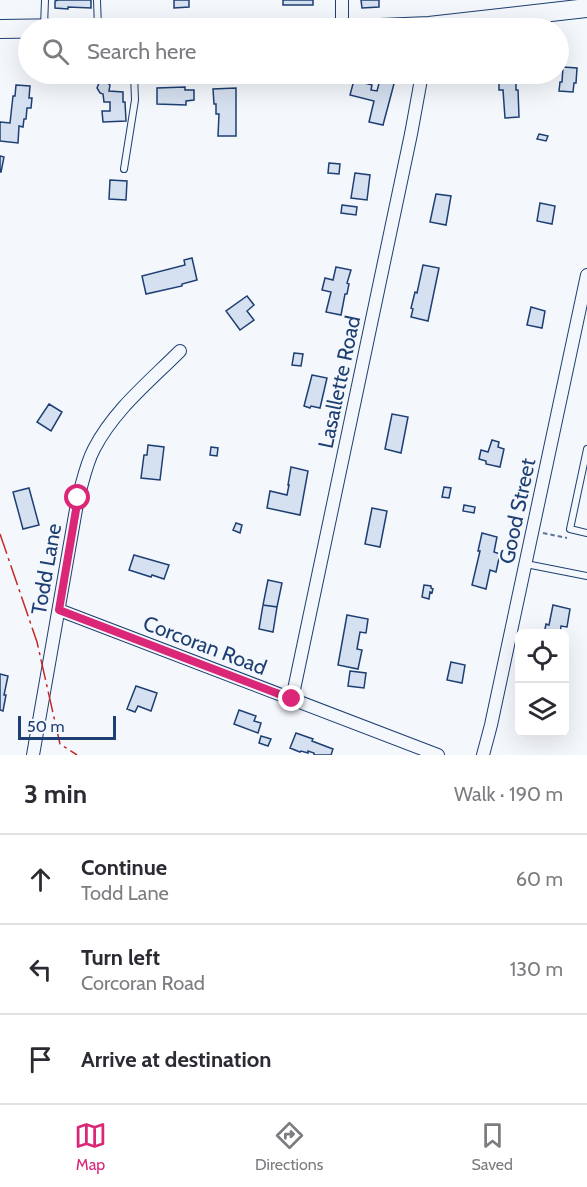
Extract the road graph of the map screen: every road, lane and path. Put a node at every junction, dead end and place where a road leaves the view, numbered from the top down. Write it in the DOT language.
graph roads {
  1 [pos="45,0"];
  2 [pos="97,0"];
  3 [pos="342,0"];
  4 [pos="587,8"];
  5 [pos="44,18"];
  6 [pos="98,18"];
  7 [pos="342,18"];
  8 [pos="504,18"];
  9 [pos="0,29"];
  10 [pos="18,29"];
  11 [pos="134,84"];
  12 [pos="420,84"];
  13 [pos="124,169"];
  14 [pos="587,276"];
  15 [pos="584,304"];
  16 [pos="180,351"];
  17 [pos="587,449"];
  18 [pos="533,531"];
  19 [pos="587,533"];
  20 [pos="576,540"];
  21 [pos="526,564"];
  22 [pos="587,576"];
  23 [pos="59,610"];
  24 [pos="292,699"];
  25 [pos="33,755"];
  26 [pos="438,755"];
  27 [pos="483,755"];
  1 -- 5 [label="lane"];
  2 -- 6 [label="lane"];
  3 -- 7 [label="street"];
  4 -- 8 [label="main road"];
  9 -- 10 [label="main road"];
  11 -- 13 [label="lane"];
  12 -- 24 [label="street, Lasallette Road"];
  14 -- 15 [label="street, Good Street"];
  15 -- 18 [label="street, Good Street"];
  16 -- 23 [label="street, Todd Lane"];
  17 -- 19 [label="lane"];
  18 -- 20 [label="path"];
  18 -- 21 [label="street, Good Street"];
  21 -- 22 [label="lane"];
  21 -- 27 [label="street, Good Street"];
  23 -- 24 [label="street, Corcoran Road"];
  23 -- 25 [label="street, Todd Lane"];
  24 -- 26 [label="street, Corcoran Road"];
}
